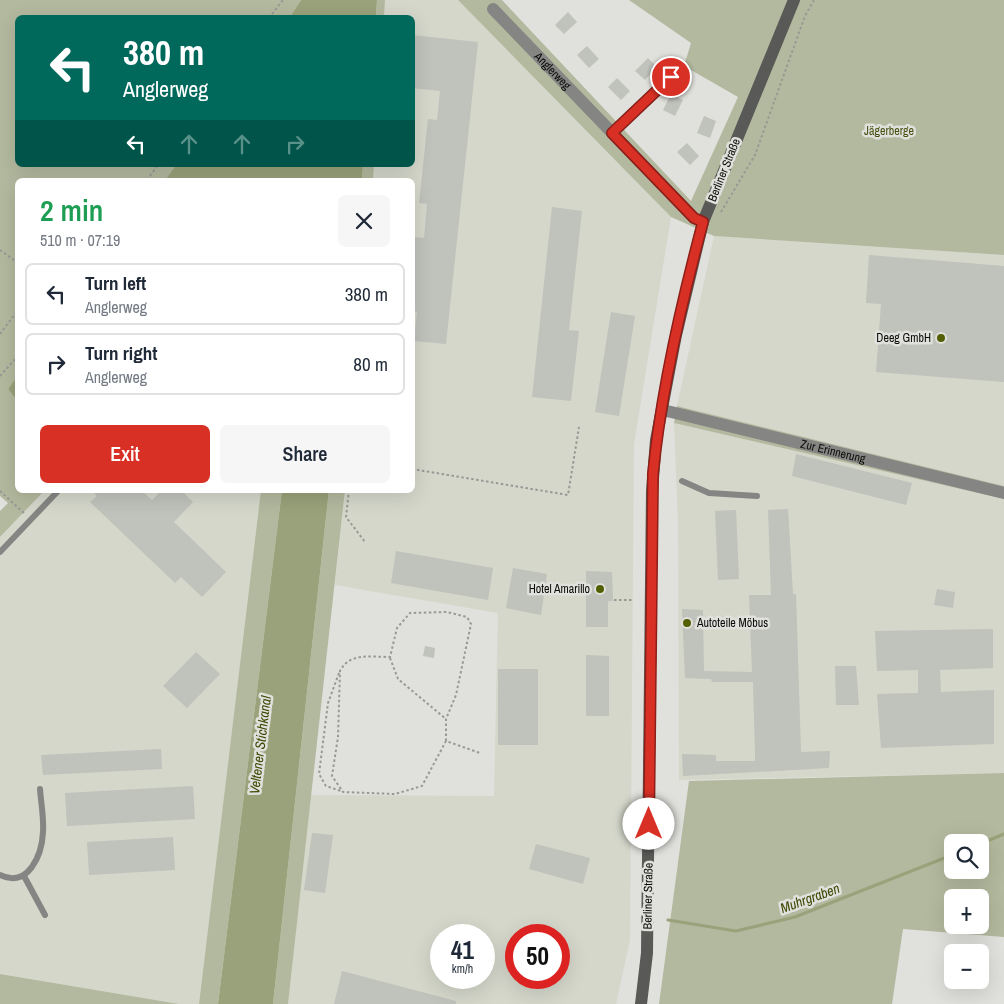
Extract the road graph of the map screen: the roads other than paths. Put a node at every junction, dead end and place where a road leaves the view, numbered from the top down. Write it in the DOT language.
graph roads {
  1 [pos="794,0"];
  2 [pos="493,9"];
  3 [pos="671,77"];
  4 [pos="612,133"];
  5 [pos="703,222"];
  6 [pos="663,410"];
  7 [pos="682,481"];
  8 [pos="55,493"];
  9 [pos="1004,493"];
  10 [pos="757,496"];
  11 [pos="0,552"];
  12 [pos="40,789"];
  13 [pos="0,876"];
  14 [pos="24,876"];
  15 [pos="45,915"];
  16 [pos="641,1004"];
  1 -- 5 [label="main road, Berliner Straße"];
  2 -- 4 [label="street, Anglerweg"];
  3 -- 4 [label="street"];
  4 -- 5 [label="street, Anglerweg"];
  5 -- 6 [label="main road, Berliner Straße"];
  6 -- 9 [label="street, Zur Erinnerung"];
  6 -- 16 [label="main road, Berliner Straße"];
  7 -- 10 [label="lane"];
  8 -- 11 [label="lane"];
  12 -- 14 [label="lane"];
  13 -- 14 [label="lane"];
  14 -- 15 [label="lane"];
}
